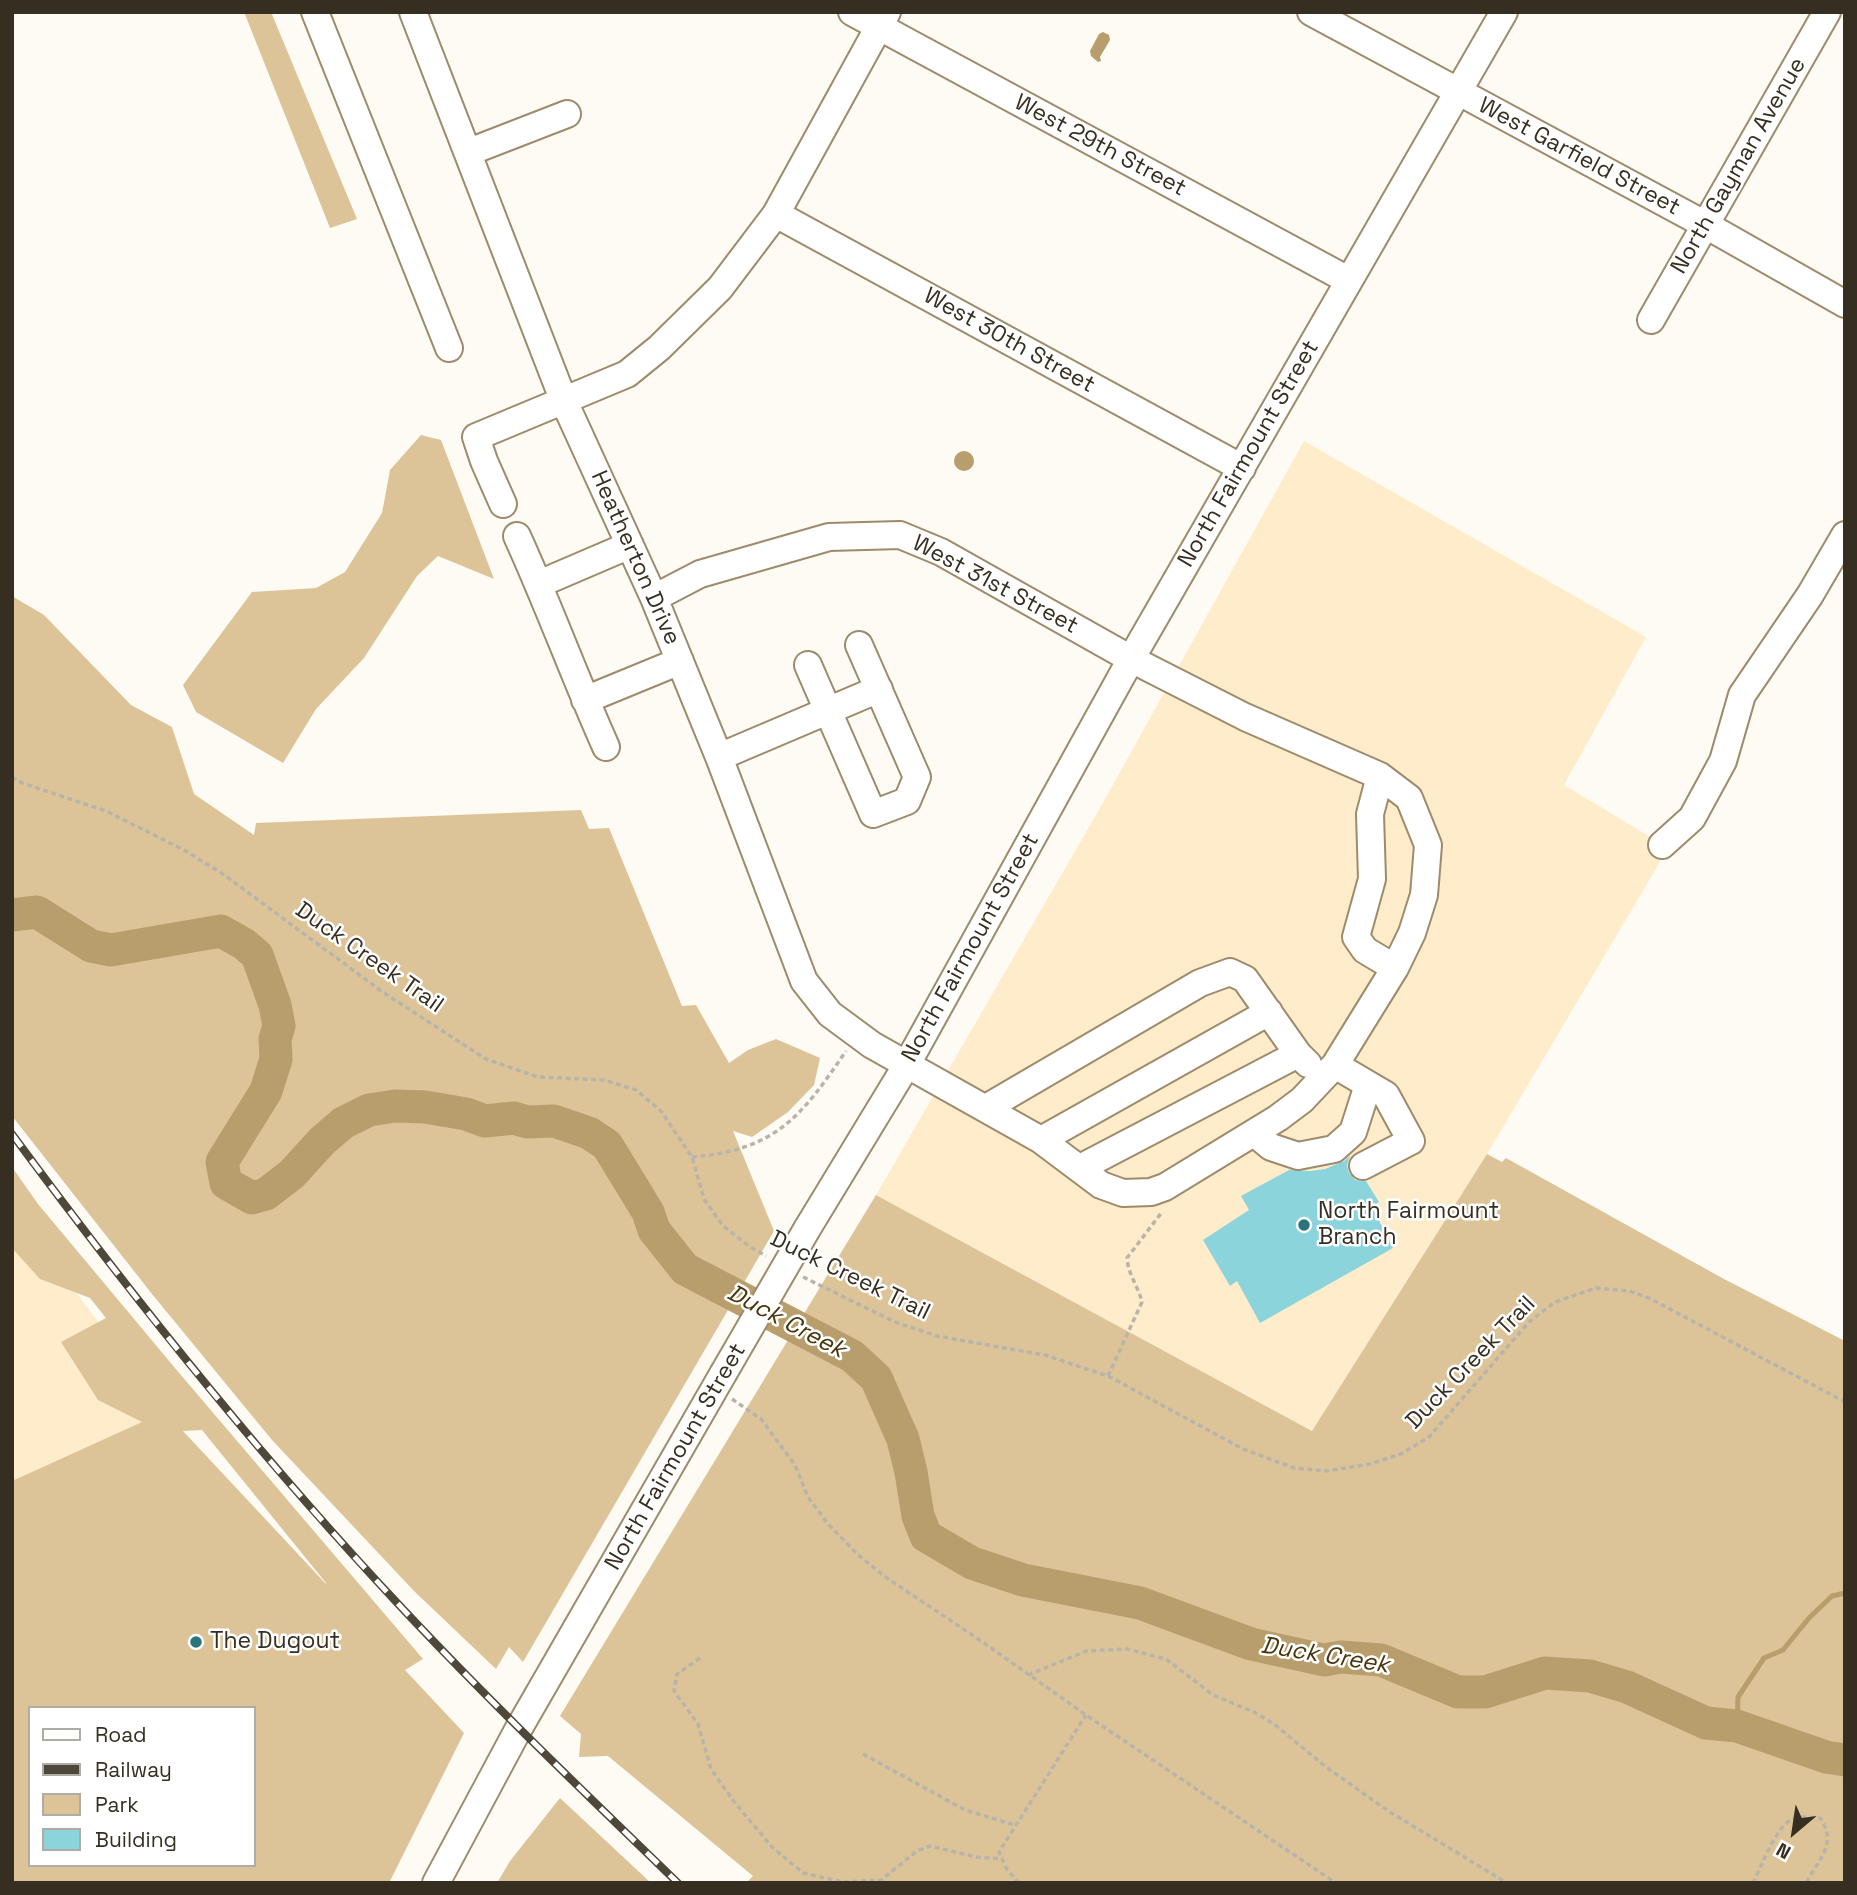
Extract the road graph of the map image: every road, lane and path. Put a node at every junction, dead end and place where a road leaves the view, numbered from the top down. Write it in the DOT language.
graph roads {
  1 [pos="314,12"];
  2 [pos="413,12"];
  3 [pos="852,12"];
  4 [pos="1311,12"];
  5 [pos="1504,12"];
  6 [pos="1827,12"];
  7 [pos="883,20"];
  8 [pos="1457,91"];
  9 [pos="567,114"];
  10 [pos="469,152"];
  11 [pos="776,214"];
  12 [pos="1704,225"];
  13 [pos="1348,280"];
  14 [pos="1845,304"];
  15 [pos="1651,320"];
  16 [pos="449,348"];
  17 [pos="564,399"];
  18 [pos="1242,468"];
  19 [pos="503,504"];
  20 [pos="517,536"];
  21 [pos="1845,536"];
  22 [pos="630,545"];
  23 [pos="539,584"];
  24 [pos="654,598"];
  25 [pos="859,645"];
  26 [pos="1131,659"];
  27 [pos="680,661"];
  28 [pos="808,665"];
  29 [pos="879,689"];
  30 [pos="585,700"];
  31 [pos="827,710"];
  32 [pos="606,747"];
  33 [pos="719,757"];
  34 [pos="1380,776"];
  35 [pos="12,777"];
  36 [pos="1662,845"];
  37 [pos="1395,968"];
  38 [pos="1269,1012"];
  39 [pos="857,1034"];
  40 [pos="1298,1054"];
  41 [pos="906,1066"];
  42 [pos="1329,1072"];
  43 [pos="1368,1085"];
  44 [pos="986,1108"];
  45 [pos="1254,1133"];
  46 [pos="1041,1140"];
  47 [pos="692,1157"];
  48 [pos="1363,1166"];
  49 [pos="1080,1168"];
  50 [pos="1165,1187"];
  51 [pos="771,1259"];
  52 [pos="793,1272"];
  53 [pos="1108,1376"];
  54 [pos="719,1381"];
  55 [pos="1845,1402"];
  56 [pos="700,1658"];
  57 [pos="1028,1675"];
  58 [pos="1086,1715"];
  59 [pos="863,1754"];
  60 [pos="1016,1825"];
  61 [pos="1002,1859"];
  62 [pos="436,1883"];
  63 [pos="1019,1883"];
  64 [pos="1336,1883"];
  65 [pos="1507,1883"];
  66 [pos="1754,1883"];
  67 [pos="1806,1883"];
  1 -- 16 [label="street"];
  2 -- 10 [label="street, Heatherton Drive"];
  3 -- 7 [label="street, West 29th Street"];
  4 -- 8 [label="street, West Garfield Street"];
  5 -- 8 [label="street, North Fairmount Street"];
  6 -- 12 [label="street, North Gayman Avenue"];
  7 -- 11 [label="street"];
  7 -- 13 [label="street, West 29th Street"];
  8 -- 12 [label="street, West Garfield Street"];
  8 -- 13 [label="street, North Fairmount Street"];
  9 -- 10 [label="street"];
  10 -- 17 [label="street, Heatherton Drive"];
  11 -- 17 [label="street"];
  11 -- 18 [label="street, West 30th Street"];
  12 -- 14 [label="street, West Garfield Street"];
  12 -- 15 [label="street, North Gayman Avenue"];
  13 -- 18 [label="street, North Fairmount Street"];
  17 -- 19 [label="street"];
  17 -- 22 [label="street, Heatherton Drive"];
  18 -- 26 [label="street, North Fairmount Street"];
  20 -- 23 [label="street"];
  21 -- 36 [label="street"];
  22 -- 23 [label="street"];
  22 -- 24 [label="street, Heatherton Drive"];
  23 -- 30 [label="street"];
  24 -- 26 [label="street, West 31st Street"];
  24 -- 27 [label="street, Heatherton Drive"];
  25 -- 29 [label="street"];
  26 -- 34 [label="street, West 31st Street"];
  26 -- 41 [label="street, North Fairmount Street"];
  27 -- 30 [label="street"];
  27 -- 33 [label="street, Heatherton Drive"];
  28 -- 31 [label="street"];
  29 -- 31 [label="street"];
  29 -- 31 [label="street"];
  30 -- 32 [label="street"];
  31 -- 33 [label="street"];
  33 -- 39 [label="street, Heatherton Drive"];
  34 -- 37 [label="street"];
  34 -- 37 [label="street, West 31st Street"];
  35 -- 47 [label="path, Duck Creek Trail"];
  37 -- 42 [label="street, West 31st Street"];
  38 -- 40 [label="street"];
  38 -- 44 [label="street"];
  38 -- 46 [label="street"];
  39 -- 41 [label="street, Heatherton Drive"];
  39 -- 47 [label="path"];
  40 -- 42 [label="street"];
  40 -- 49 [label="street"];
  41 -- 44 [label="street, Heatherton Drive"];
  41 -- 54 [label="street, North Fairmount Street, bridge"];
  42 -- 43 [label="street"];
  42 -- 45 [label="street, West 31st Street"];
  43 -- 45 [label="street"];
  43 -- 48 [label="street"];
  44 -- 46 [label="street, Heatherton Drive"];
  45 -- 50 [label="street, West 31st Street"];
  46 -- 49 [label="street, Heatherton Drive"];
  47 -- 51 [label="path, Duck Creek Trail"];
  49 -- 50 [label="street, Heatherton Drive"];
  50 -- 53 [label="path"];
  52 -- 53 [label="path, Duck Creek Trail"];
  53 -- 55 [label="path, Duck Creek Trail"];
  54 -- 57 [label="path"];
  54 -- 62 [label="street, North Fairmount Street"];
  56 -- 61 [label="path"];
  57 -- 58 [label="path"];
  57 -- 65 [label="path"];
  58 -- 60 [label="path"];
  58 -- 64 [label="path"];
  59 -- 60 [label="path"];
  60 -- 61 [label="path"];
  61 -- 63 [label="path"];
  66 -- 67 [label="path"];
}
